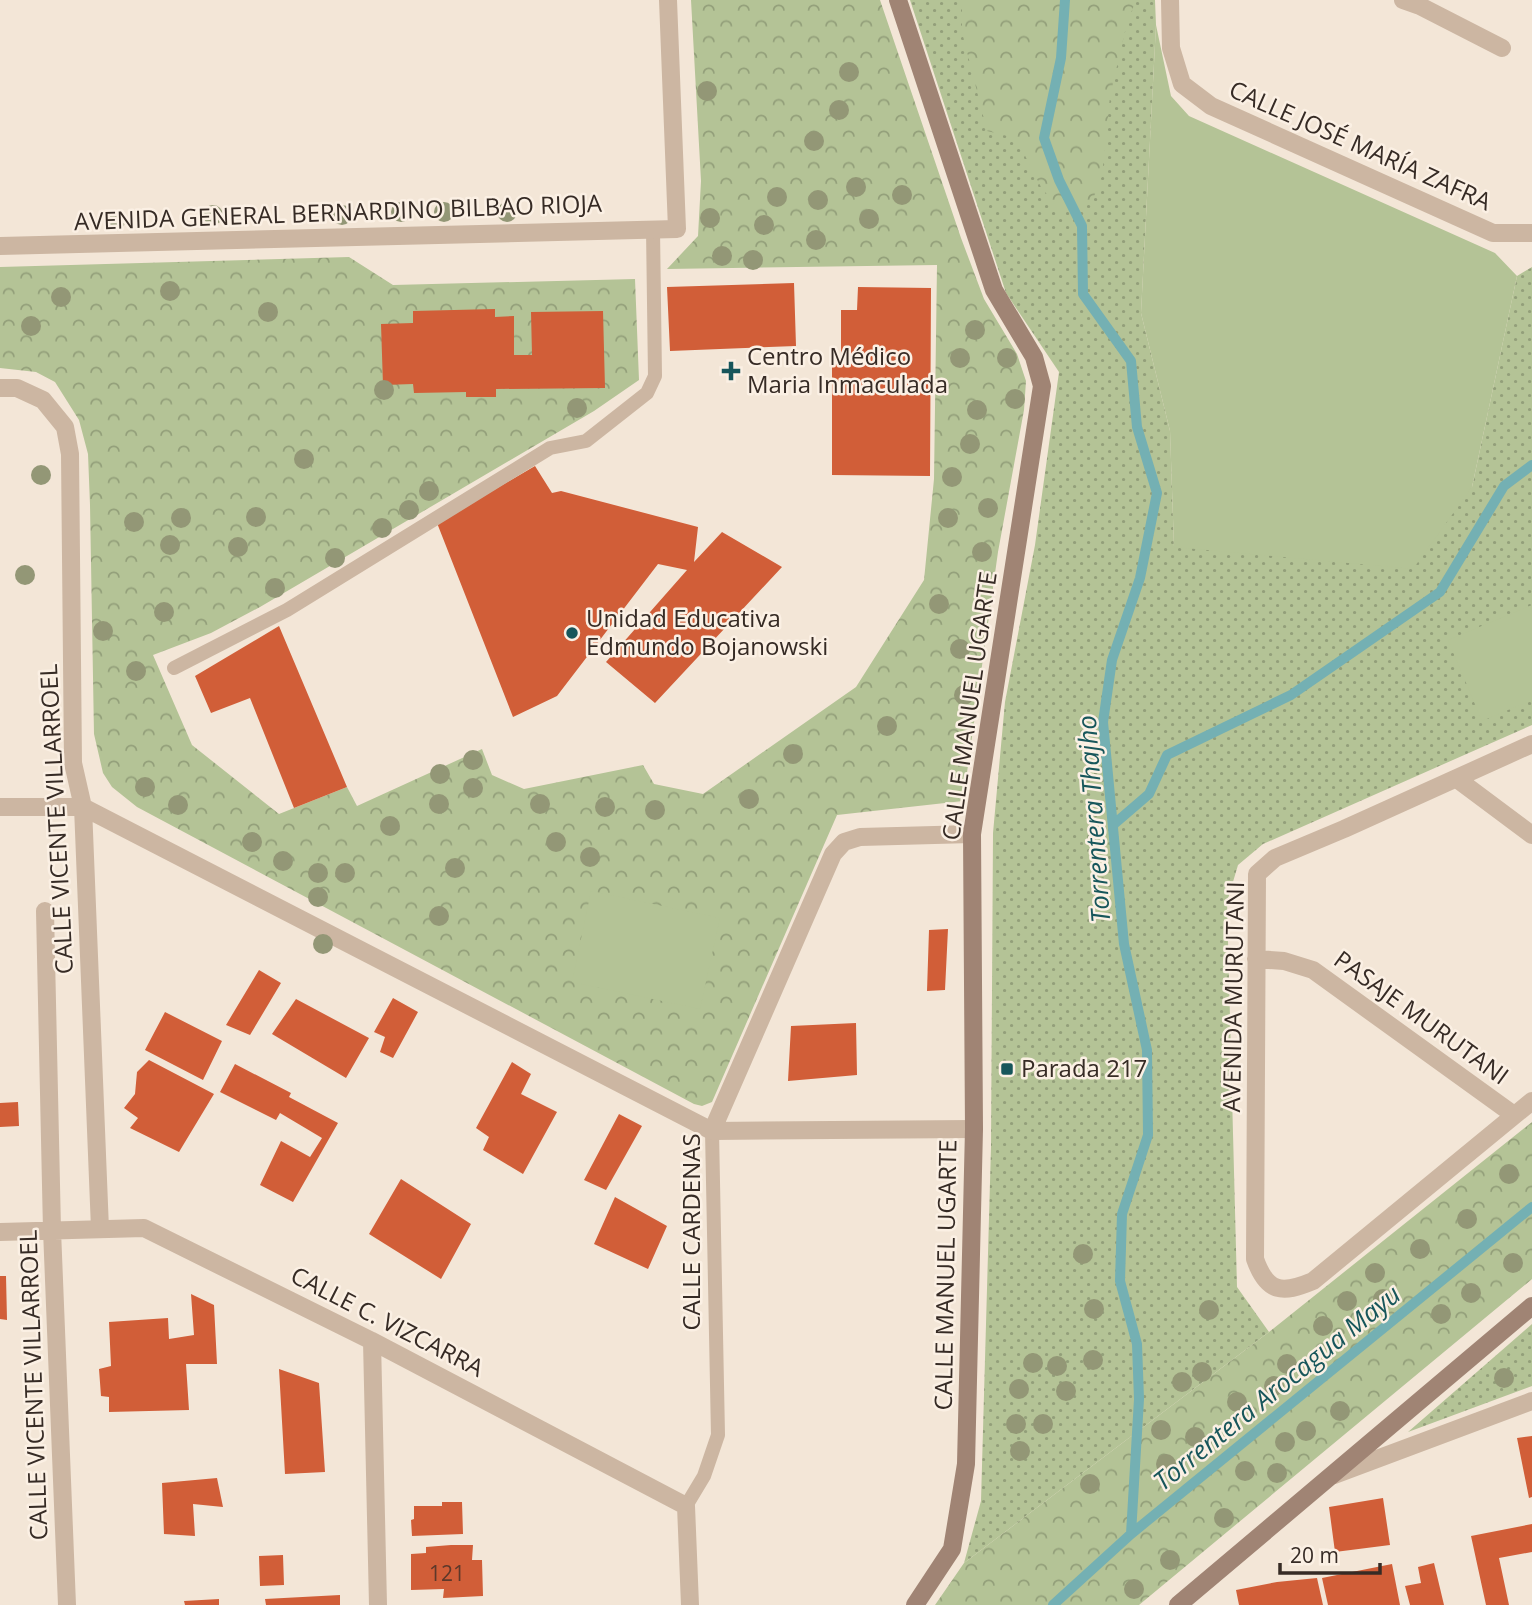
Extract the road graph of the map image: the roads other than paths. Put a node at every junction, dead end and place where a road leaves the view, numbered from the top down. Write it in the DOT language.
graph roads {
  1 [pos="668,0"];
  2 [pos="898,0"];
  3 [pos="1170,0"];
  4 [pos="1415,2"];
  5 [pos="1502,48"];
  6 [pos="653,229"];
  7 [pos="1528,233"];
  8 [pos="0,246"];
  9 [pos="8,388"];
  10 [pos="174,668"];
  11 [pos="1532,744"];
  12 [pos="1457,779"];
  13 [pos="0,807"];
  14 [pos="83,807"];
  15 [pos="972,834"];
  16 [pos="1532,835"];
  17 [pos="45,911"];
  18 [pos="1256,959"];
  19 [pos="1532,1101"];
  20 [pos="1514,1115"];
  21 [pos="974,1129"];
  22 [pos="712,1131"];
  23 [pos="100,1229"];
  24 [pos="52,1230"];
  25 [pos="0,1232"];
  26 [pos="1532,1306"];
  27 [pos="373,1340"];
  28 [pos="1532,1401"];
  29 [pos="1330,1476"];
  30 [pos="687,1506"];
  31 [pos="67,1605"];
  32 [pos="378,1605"];
  33 [pos="690,1605"];
  34 [pos="915,1605"];
  35 [pos="1178,1605"];
  1 -- 6 [label="street, AVENIDA GENERAL BERNARDINO BILBAO RIOJA"];
  2 -- 15 [label="street, CALLE MANUEL UGARTE"];
  3 -- 7 [label="street, CALLE JOSÉ MARÍA ZAFRA"];
  4 -- 5 [label="street"];
  6 -- 8 [label="street, AVENIDA GENERAL BERNARDINO BILBAO RIOJA"];
  6 -- 10 [label="lane"];
  9 -- 14 [label="street, CALLE VICENTE VILLARROEL"];
  11 -- 12 [label="street, AVENIDA MURUTANI"];
  12 -- 16 [label="street"];
  12 -- 18 [label="street, AVENIDA MURUTANI"];
  13 -- 14 [label="street"];
  14 -- 22 [label="street"];
  14 -- 23 [label="street, CALLE VICENTE VILLARROEL"];
  15 -- 21 [label="street, CALLE MANUEL UGARTE"];
  15 -- 22 [label="street, CALLE CARDENAS"];
  17 -- 24 [label="street, CALLE VICENTE VILLARROEL"];
  18 -- 20 [label="street, PASAJE MURUTANI"];
  18 -- 20 [label="street, AVENIDA MURUTANI"];
  19 -- 20 [label="street"];
  21 -- 22 [label="street"];
  21 -- 34 [label="street, CALLE MANUEL UGARTE"];
  22 -- 30 [label="lane, CALLE CARDENAS"];
  23 -- 24 [label="street, CALLE C. VIZCARRA"];
  23 -- 27 [label="street, CALLE C. VIZCARRA"];
  24 -- 25 [label="street, CALLE C. VIZCARRA"];
  24 -- 31 [label="street, CALLE VICENTE VILLARROEL"];
  26 -- 29 [label="street"];
  27 -- 30 [label="street, CALLE C. VIZCARRA"];
  27 -- 32 [label="street"];
  28 -- 29 [label="street"];
  29 -- 35 [label="street"];
  30 -- 33 [label="street"];
}
